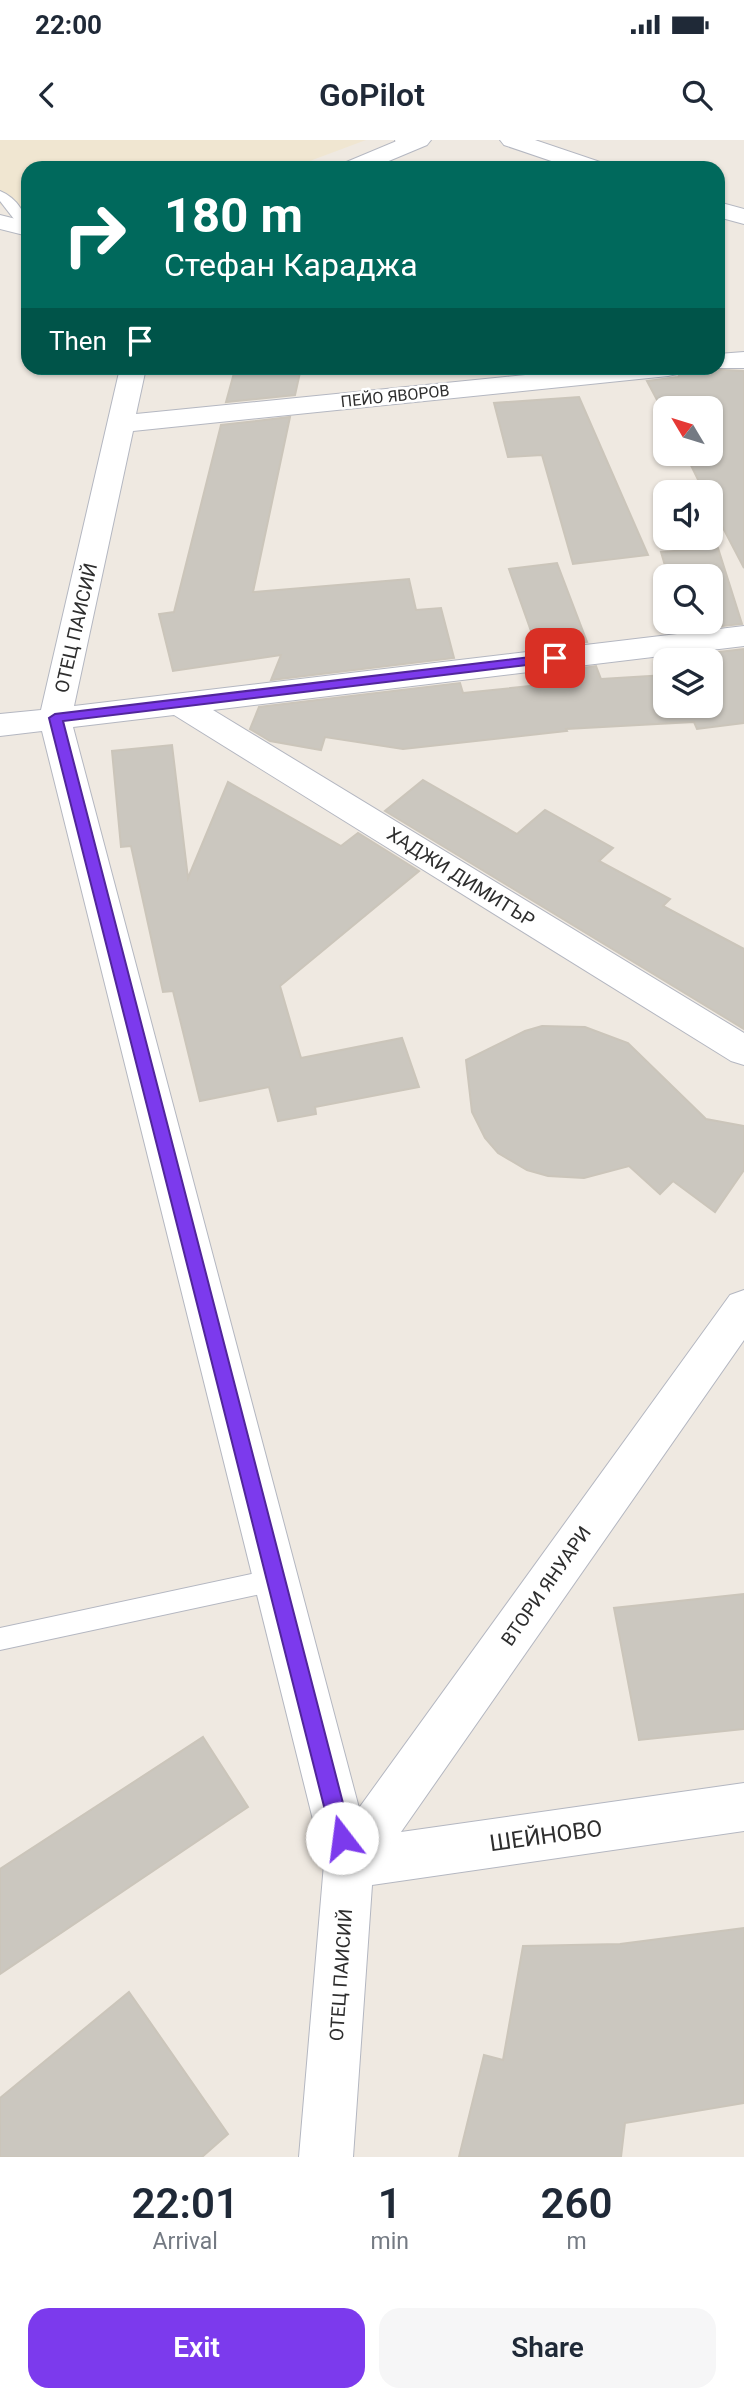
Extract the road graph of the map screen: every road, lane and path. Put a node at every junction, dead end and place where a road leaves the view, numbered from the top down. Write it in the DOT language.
graph roads {
  1 [pos="512,140"];
  2 [pos="411,142"];
  3 [pos="368,161"];
  4 [pos="574,161"];
  5 [pos="0,195"];
  6 [pos="725,211"];
  7 [pos="744,218"];
  8 [pos="21,219"];
  9 [pos="0,222"];
  10 [pos="21,227"];
  11 [pos="744,360"];
  12 [pos="725,361"];
  13 [pos="132,375"];
  14 [pos="600,375"];
  15 [pos="122,424"];
  16 [pos="744,636"];
  17 [pos="178,703"];
  18 [pos="55,718"];
  19 [pos="0,725"];
  20 [pos="744,1051"];
  21 [pos="744,1307"];
  22 [pos="275,1580"];
  23 [pos="0,1639"];
  24 [pos="744,1807"];
  25 [pos="349,1864"];
  26 [pos="326,2157"];
  1 -- 4 [label="street"];
  2 -- 3 [label="street"];
  5 -- 8 [label="lane"];
  6 -- 7 [label="street"];
  9 -- 10 [label="street"];
  11 -- 12 [label="street"];
  13 -- 15 [label="street, ОТЕЦ ПАИСИЙ"];
  14 -- 15 [label="street, ПЕЙО ЯВОРОВ"];
  15 -- 18 [label="street, ОТЕЦ ПАИСИЙ"];
  16 -- 17 [label="street"];
  17 -- 18 [label="street"];
  17 -- 20 [label="street, ХАДЖИ ДИМИТЪР"];
  18 -- 19 [label="street"];
  18 -- 22 [label="street, ОТЕЦ ПАИСИЙ"];
  21 -- 25 [label="street, ВТОРИ ЯНУАРИ"];
  22 -- 23 [label="lane"];
  22 -- 25 [label="street, ОТЕЦ ПАИСИЙ"];
  24 -- 25 [label="street, ШЕЙНОВО"];
  25 -- 26 [label="street, ОТЕЦ ПАИСИЙ"];
}
